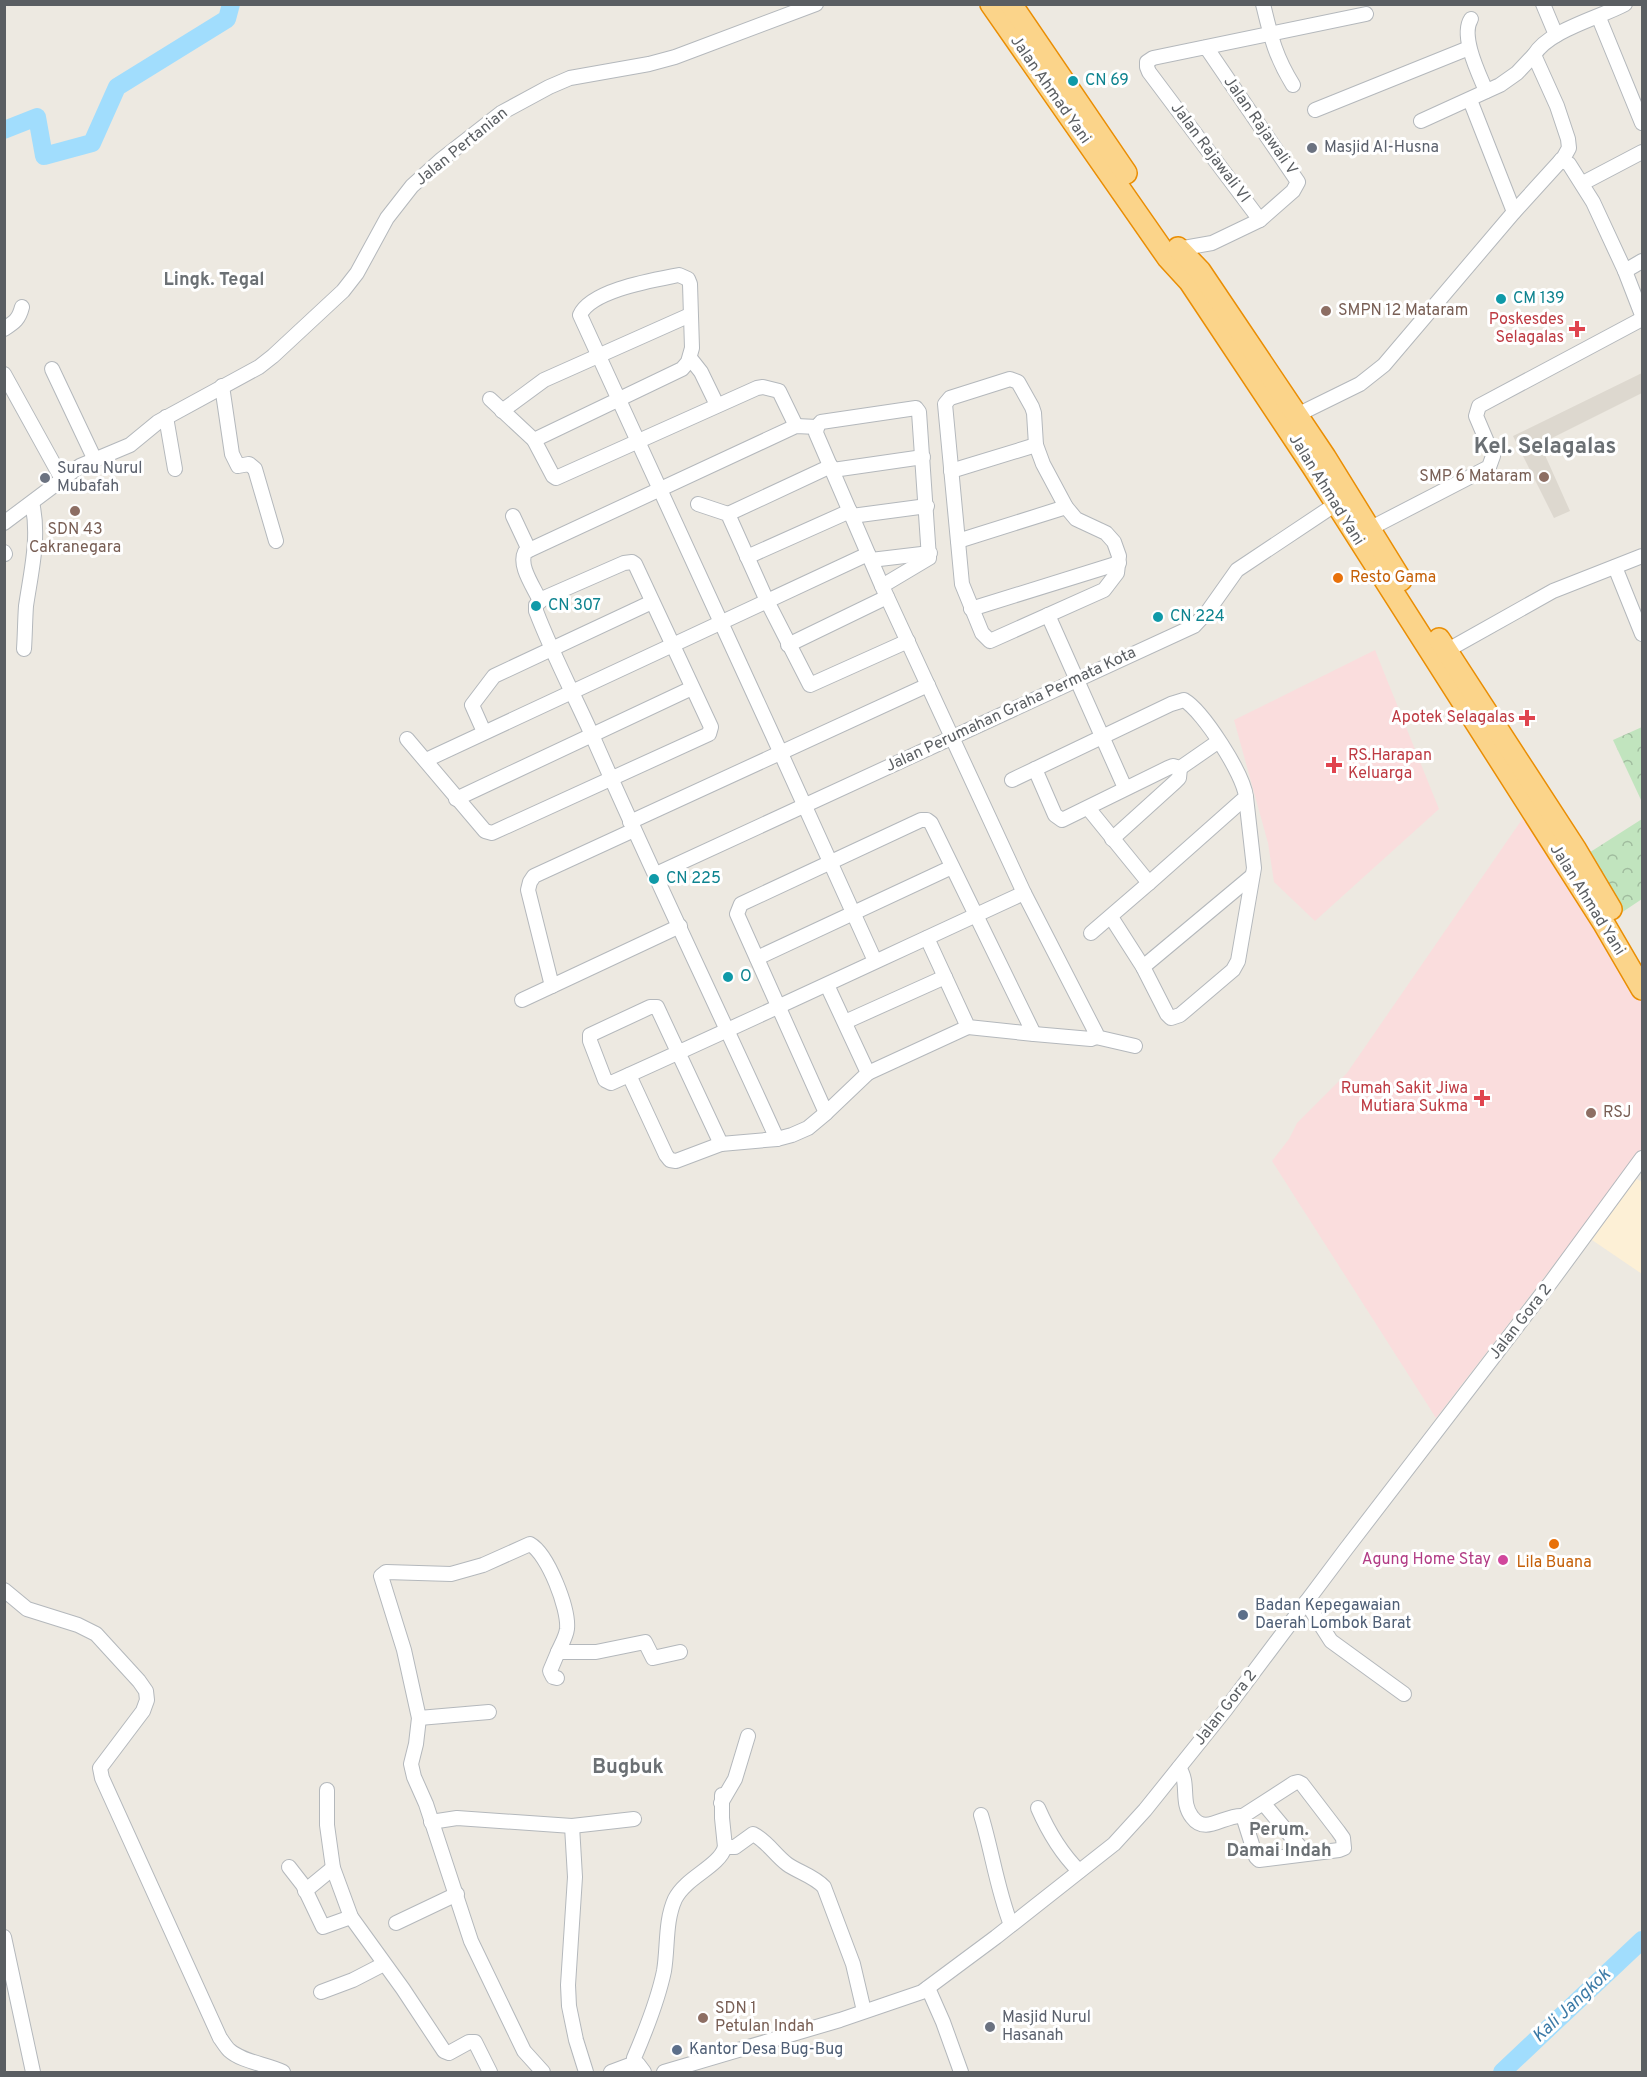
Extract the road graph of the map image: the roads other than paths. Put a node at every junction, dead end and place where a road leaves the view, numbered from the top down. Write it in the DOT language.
graph roads {
  1 [pos="816,4"];
  2 [pos="991,4"];
  3 [pos="1011,4"];
  4 [pos="1263,4"];
  5 [pos="1543,4"];
  6 [pos="1625,4"];
  7 [pos="1366,14"];
  8 [pos="1599,18"];
  9 [pos="1471,19"];
  10 [pos="1270,33"];
  11 [pos="1556,35"];
  12 [pos="1206,47"];
  13 [pos="1469,48"];
  14 [pos="1534,55"];
  15 [pos="1293,85"];
  16 [pos="1486,91"];
  17 [pos="1470,100"];
  18 [pos="1315,110"];
  19 [pos="1421,121"];
  20 [pos="1642,123"];
  21 [pos="1642,152"];
  22 [pos="1561,160"];
  23 [pos="1582,183"];
  24 [pos="1281,203"];
  25 [pos="1515,212"];
  26 [pos="1260,220"];
  27 [pos="1176,254"];
  28 [pos="1642,261"];
  29 [pos="1625,271"];
  30 [pos="1195,276"];
  31 [pos="22,307"];
  32 [pos="690,315"];
  33 [pos="1642,317"];
  34 [pos="4,329"];
  35 [pos="599,356"];
  36 [pos="690,358"];
  37 [pos="52,369"];
  38 [pos="4,374"];
  39 [pos="222,387"];
  40 [pos="490,399"];
  41 [pos="618,400"];
  42 [pos="717,405"];
  43 [pos="502,411"];
  44 [pos="1297,415"];
  45 [pos="166,417"];
  46 [pos="796,426"];
  47 [pos="816,427"];
  48 [pos="534,440"];
  49 [pos="638,442"];
  50 [pos="1036,445"];
  51 [pos="923,457"];
  52 [pos="95,460"];
  53 [pos="1319,462"];
  54 [pos="832,468"];
  55 [pos="175,469"];
  56 [pos="951,471"];
  57 [pos="62,479"];
  58 [pos="659,489"];
  59 [pos="32,503"];
  60 [pos="698,504"];
  61 [pos="1336,504"];
  62 [pos="927,506"];
  63 [pos="1066,507"];
  64 [pos="851,513"];
  65 [pos="728,514"];
  66 [pos="513,516"];
  67 [pos="4,523"];
  68 [pos="1369,529"];
  69 [pos="276,541"];
  70 [pos="958,541"];
  71 [pos="529,550"];
  72 [pos="930,553"];
  73 [pos="1642,556"];
  74 [pos="747,557"];
  75 [pos="869,557"];
  76 [pos="1119,563"];
  77 [pos="1615,567"];
  78 [pos="884,591"];
  79 [pos="540,601"];
  80 [pos="767,601"];
  81 [pos="652,602"];
  82 [pos="971,609"];
  83 [pos="1048,615"];
  84 [pos="720,623"];
  85 [pos="1642,634"];
  86 [pos="1432,639"];
  87 [pos="908,641"];
  88 [pos="672,645"];
  89 [pos="788,645"];
  90 [pos="552,648"];
  91 [pos="24,649"];
  92 [pos="1076,680"];
  93 [pos="928,685"];
  94 [pos="692,688"];
  95 [pos="572,691"];
  96 [pos="484,732"];
  97 [pos="592,735"];
  98 [pos="953,737"];
  99 [pos="1102,738"];
  100 [pos="407,739"];
  101 [pos="1219,741"];
  102 [pos="782,752"];
  103 [pos="426,760"];
  104 [pos="1180,768"];
  105 [pos="1035,769"];
  106 [pos="611,779"];
  107 [pos="1012,780"];
  108 [pos="1125,788"];
  109 [pos="1246,797"];
  110 [pos="456,799"];
  111 [pos="805,805"];
  112 [pos="1088,808"];
  113 [pos="632,826"];
  114 [pos="1112,839"];
  115 [pos="831,862"];
  116 [pos="952,867"];
  117 [pos="656,874"];
  118 [pos="1252,876"];
  119 [pos="1149,883"];
  120 [pos="1024,893"];
  121 [pos="854,913"];
  122 [pos="975,915"];
  123 [pos="1111,917"];
  124 [pos="680,926"];
  125 [pos="1091,933"];
  126 [pos="927,938"];
  127 [pos="757,958"];
  128 [pos="875,962"];
  129 [pos="1642,964"];
  130 [pos="1143,967"];
  131 [pos="945,977"];
  132 [pos="827,985"];
  133 [pos="552,986"];
  134 [pos="1642,988"];
  135 [pos="522,1000"];
  136 [pos="778,1006"];
  137 [pos="845,1022"];
  138 [pos="968,1027"];
  139 [pos="728,1030"];
  140 [pos="1034,1034"];
  141 [pos="1096,1037"];
  142 [pos="1135,1046"];
  143 [pos="678,1053"];
  144 [pos="868,1074"];
  145 [pos="629,1075"];
  146 [pos="826,1113"];
  147 [pos="777,1138"];
  148 [pos="721,1144"];
  149 [pos="1642,1158"];
  150 [pos="4,1590"];
  151 [pos="1306,1602"];
  152 [pos="558,1652"];
  153 [pos="680,1652"];
  154 [pos="557,1678"];
  155 [pos="1404,1694"];
  156 [pos="489,1712"];
  157 [pos="419,1718"];
  158 [pos="748,1736"];
  159 [pos="1179,1768"];
  160 [pos="327,1790"];
  161 [pos="1264,1804"];
  162 [pos="1038,1808"];
  163 [pos="981,1815"];
  164 [pos="1243,1816"];
  165 [pos="634,1819"];
  166 [pos="431,1822"];
  167 [pos="572,1826"];
  168 [pos="725,1846"];
  169 [pos="1305,1853"];
  170 [pos="289,1867"];
  171 [pos="333,1868"];
  172 [pos="1079,1870"];
  173 [pos="305,1891"];
  174 [pos="457,1894"];
  175 [pos="351,1917"];
  176 [pos="396,1923"];
  177 [pos="1011,1925"];
  178 [pos="4,1937"];
  179 [pos="384,1964"];
  180 [pos="928,1988"];
  181 [pos="321,1992"];
  182 [pos="864,2011"];
  183 [pos="640,2068"];
  184 [pos="33,2073"];
  185 [pos="284,2073"];
  186 [pos="490,2073"];
  187 [pos="543,2073"];
  188 [pos="586,2073"];
  189 [pos="611,2073"];
  190 [pos="663,2073"];
  191 [pos="961,2073"];
  1 -- 39 [label="street, Jalan Pertanian"];
  2 -- 27 [label="highway, Jalan Ahmad Yani"];
  3 -- 27 [label="highway"];
  4 -- 10 [label="street"];
  5 -- 11 [label="street"];
  6 -- 8 [label="street"];
  7 -- 10 [label="street"];
  8 -- 11 [label="street"];
  8 -- 20 [label="street"];
  9 -- 13 [label="street"];
  10 -- 12 [label="street"];
  10 -- 15 [label="street"];
  11 -- 14 [label="street"];
  12 -- 24 [label="street, Jalan Rajawali V"];
  12 -- 26 [label="street, Jalan Rajawali VI"];
  13 -- 16 [label="street"];
  13 -- 18 [label="street"];
  14 -- 16 [label="street"];
  14 -- 22 [label="street"];
  16 -- 17 [label="street"];
  17 -- 19 [label="street"];
  17 -- 25 [label="street"];
  21 -- 23 [label="street"];
  22 -- 23 [label="street"];
  22 -- 25 [label="street"];
  23 -- 29 [label="street"];
  24 -- 26 [label="street, Jalan Rajawali VI"];
  25 -- 44 [label="street"];
  26 -- 27 [label="street"];
  27 -- 30 [label="highway, Jalan Ahmad Yani"];
  28 -- 29 [label="street"];
  29 -- 33 [label="street"];
  30 -- 44 [label="highway"];
  30 -- 53 [label="highway, Jalan Ahmad Yani"];
  31 -- 34 [label="street"];
  32 -- 35 [label="street"];
  32 -- 35 [label="street"];
  32 -- 36 [label="street"];
  33 -- 68 [label="street"];
  35 -- 41 [label="street"];
  35 -- 43 [label="street"];
  36 -- 41 [label="street"];
  36 -- 42 [label="street"];
  37 -- 52 [label="street"];
  38 -- 57 [label="street"];
  39 -- 45 [label="street, Jalan Pertanian"];
  39 -- 69 [label="street"];
  40 -- 43 [label="street"];
  41 -- 48 [label="street"];
  41 -- 49 [label="street"];
  42 -- 46 [label="street"];
  42 -- 49 [label="street"];
  43 -- 48 [label="street"];
  44 -- 53 [label="highway"];
  45 -- 52 [label="street, Jalan Pertanian"];
  45 -- 55 [label="street"];
  46 -- 47 [label="street"];
  46 -- 58 [label="street"];
  47 -- 51 [label="street"];
  47 -- 54 [label="street"];
  48 -- 49 [label="street"];
  49 -- 58 [label="street"];
  50 -- 56 [label="street"];
  50 -- 56 [label="street"];
  50 -- 63 [label="street"];
  51 -- 54 [label="street"];
  51 -- 62 [label="street"];
  52 -- 57 [label="street, Jalan Pertanian"];
  53 -- 61 [label="highway, Jalan Ahmad Yani"];
  53 -- 68 [label="highway"];
  54 -- 64 [label="street"];
  54 -- 65 [label="street"];
  56 -- 70 [label="street"];
  57 -- 59 [label="street, Jalan Pertanian"];
  58 -- 71 [label="street"];
  58 -- 84 [label="street"];
  59 -- 67 [label="street, Jalan Pertanian"];
  59 -- 91 [label="street"];
  60 -- 65 [label="street"];
  61 -- 86 [label="highway, Jalan Ahmad Yani"];
  61 -- 92 [label="street, Jalan Perumahan Graha Permata Kota"];
  62 -- 64 [label="street"];
  62 -- 72 [label="street"];
  63 -- 70 [label="street"];
  63 -- 76 [label="street"];
  64 -- 74 [label="street"];
  64 -- 75 [label="street"];
  65 -- 74 [label="street"];
  66 -- 71 [label="street"];
  68 -- 86 [label="highway"];
  70 -- 82 [label="street"];
  71 -- 79 [label="street"];
  72 -- 75 [label="street"];
  72 -- 78 [label="street"];
  73 -- 77 [label="street"];
  74 -- 80 [label="street"];
  75 -- 78 [label="street"];
  75 -- 80 [label="street"];
  76 -- 82 [label="street"];
  76 -- 83 [label="street"];
  77 -- 85 [label="street"];
  77 -- 86 [label="street"];
  78 -- 87 [label="street"];
  78 -- 89 [label="street"];
  79 -- 81 [label="street"];
  79 -- 90 [label="street"];
  80 -- 84 [label="street"];
  80 -- 89 [label="street"];
  81 -- 88 [label="street"];
  81 -- 90 [label="street"];
  82 -- 83 [label="street"];
  83 -- 92 [label="street"];
  84 -- 88 [label="street"];
  84 -- 102 [label="street"];
  86 -- 129 [label="highway"];
  86 -- 134 [label="highway, Jalan Ahmad Yani"];
  87 -- 89 [label="street"];
  87 -- 93 [label="street"];
  88 -- 94 [label="street"];
  88 -- 95 [label="street"];
  90 -- 95 [label="street"];
  90 -- 96 [label="street"];
  92 -- 98 [label="street, Jalan Perumahan Graha Permata Kota"];
  92 -- 99 [label="street"];
  93 -- 98 [label="street"];
  93 -- 102 [label="street"];
  94 -- 97 [label="street"];
  94 -- 106 [label="street"];
  95 -- 96 [label="street"];
  95 -- 97 [label="street"];
  96 -- 103 [label="street"];
  97 -- 106 [label="street"];
  97 -- 110 [label="street"];
  98 -- 111 [label="street, Jalan Perumahan Graha Permata Kota"];
  98 -- 120 [label="street"];
  99 -- 101 [label="street"];
  99 -- 105 [label="street"];
  99 -- 108 [label="street"];
  100 -- 103 [label="street"];
  101 -- 104 [label="street"];
  101 -- 109 [label="street"];
  102 -- 111 [label="street"];
  102 -- 113 [label="street"];
  103 -- 110 [label="street"];
  104 -- 108 [label="street"];
  104 -- 114 [label="street"];
  105 -- 107 [label="street"];
  105 -- 112 [label="street"];
  106 -- 110 [label="street"];
  106 -- 113 [label="street"];
  108 -- 112 [label="street"];
  109 -- 118 [label="street"];
  109 -- 119 [label="street"];
  111 -- 115 [label="street"];
  111 -- 117 [label="street, Jalan Perumahan Graha Permata Kota"];
  112 -- 114 [label="street"];
  113 -- 117 [label="street"];
  113 -- 133 [label="street"];
  114 -- 119 [label="street"];
  115 -- 116 [label="street"];
  115 -- 121 [label="street"];
  115 -- 127 [label="street"];
  116 -- 121 [label="street"];
  116 -- 122 [label="street"];
  117 -- 124 [label="street"];
  118 -- 130 [label="street"];
  118 -- 130 [label="street"];
  119 -- 123 [label="street"];
  120 -- 122 [label="street"];
  120 -- 141 [label="street"];
  121 -- 127 [label="street"];
  121 -- 128 [label="street"];
  122 -- 126 [label="street"];
  122 -- 140 [label="street"];
  123 -- 125 [label="street"];
  123 -- 130 [label="street"];
  124 -- 133 [label="street"];
  124 -- 139 [label="street"];
  126 -- 128 [label="street"];
  126 -- 131 [label="street"];
  127 -- 136 [label="street"];
  128 -- 132 [label="street"];
  131 -- 137 [label="street"];
  131 -- 138 [label="street"];
  132 -- 136 [label="street"];
  132 -- 137 [label="street"];
  133 -- 135 [label="street"];
  136 -- 139 [label="street"];
  136 -- 146 [label="street"];
  137 -- 144 [label="street"];
  138 -- 140 [label="street"];
  138 -- 144 [label="street"];
  139 -- 143 [label="street"];
  139 -- 147 [label="street"];
  140 -- 141 [label="street"];
  141 -- 142 [label="street"];
  143 -- 145 [label="street"];
  143 -- 145 [label="street"];
  143 -- 148 [label="street"];
  144 -- 146 [label="street"];
  145 -- 148 [label="street"];
  146 -- 147 [label="street"];
  147 -- 148 [label="street"];
  149 -- 151 [label="street, Jalan Gora 2"];
  150 -- 185 [label="street"];
  151 -- 155 [label="street"];
  151 -- 159 [label="street, Jalan Gora 2"];
  152 -- 153 [label="street"];
  152 -- 154 [label="street"];
  152 -- 157 [label="street"];
  156 -- 157 [label="street"];
  157 -- 166 [label="street"];
  158 -- 168 [label="street"];
  159 -- 164 [label="street"];
  159 -- 172 [label="street, Jalan Gora 2"];
  160 -- 171 [label="street"];
  161 -- 164 [label="street"];
  161 -- 169 [label="street"];
  161 -- 169 [label="street"];
  162 -- 172 [label="street"];
  163 -- 177 [label="street"];
  164 -- 169 [label="street"];
  165 -- 167 [label="street"];
  166 -- 167 [label="street"];
  166 -- 174 [label="street"];
  167 -- 188 [label="street"];
  168 -- 182 [label="street"];
  168 -- 183 [label="street"];
  170 -- 173 [label="street"];
  171 -- 173 [label="street"];
  171 -- 175 [label="street"];
  172 -- 177 [label="street, Jalan Gora 2"];
  173 -- 175 [label="street"];
  174 -- 176 [label="street"];
  174 -- 187 [label="street"];
  175 -- 179 [label="street"];
  177 -- 180 [label="street, Jalan Gora 2"];
  178 -- 184 [label="street"];
  179 -- 181 [label="street"];
  179 -- 186 [label="street"];
  180 -- 182 [label="street, Jalan Gora 2"];
  180 -- 191 [label="street"];
  182 -- 190 [label="street, Jalan Gora 2"];
  183 -- 189 [label="street"];
}
